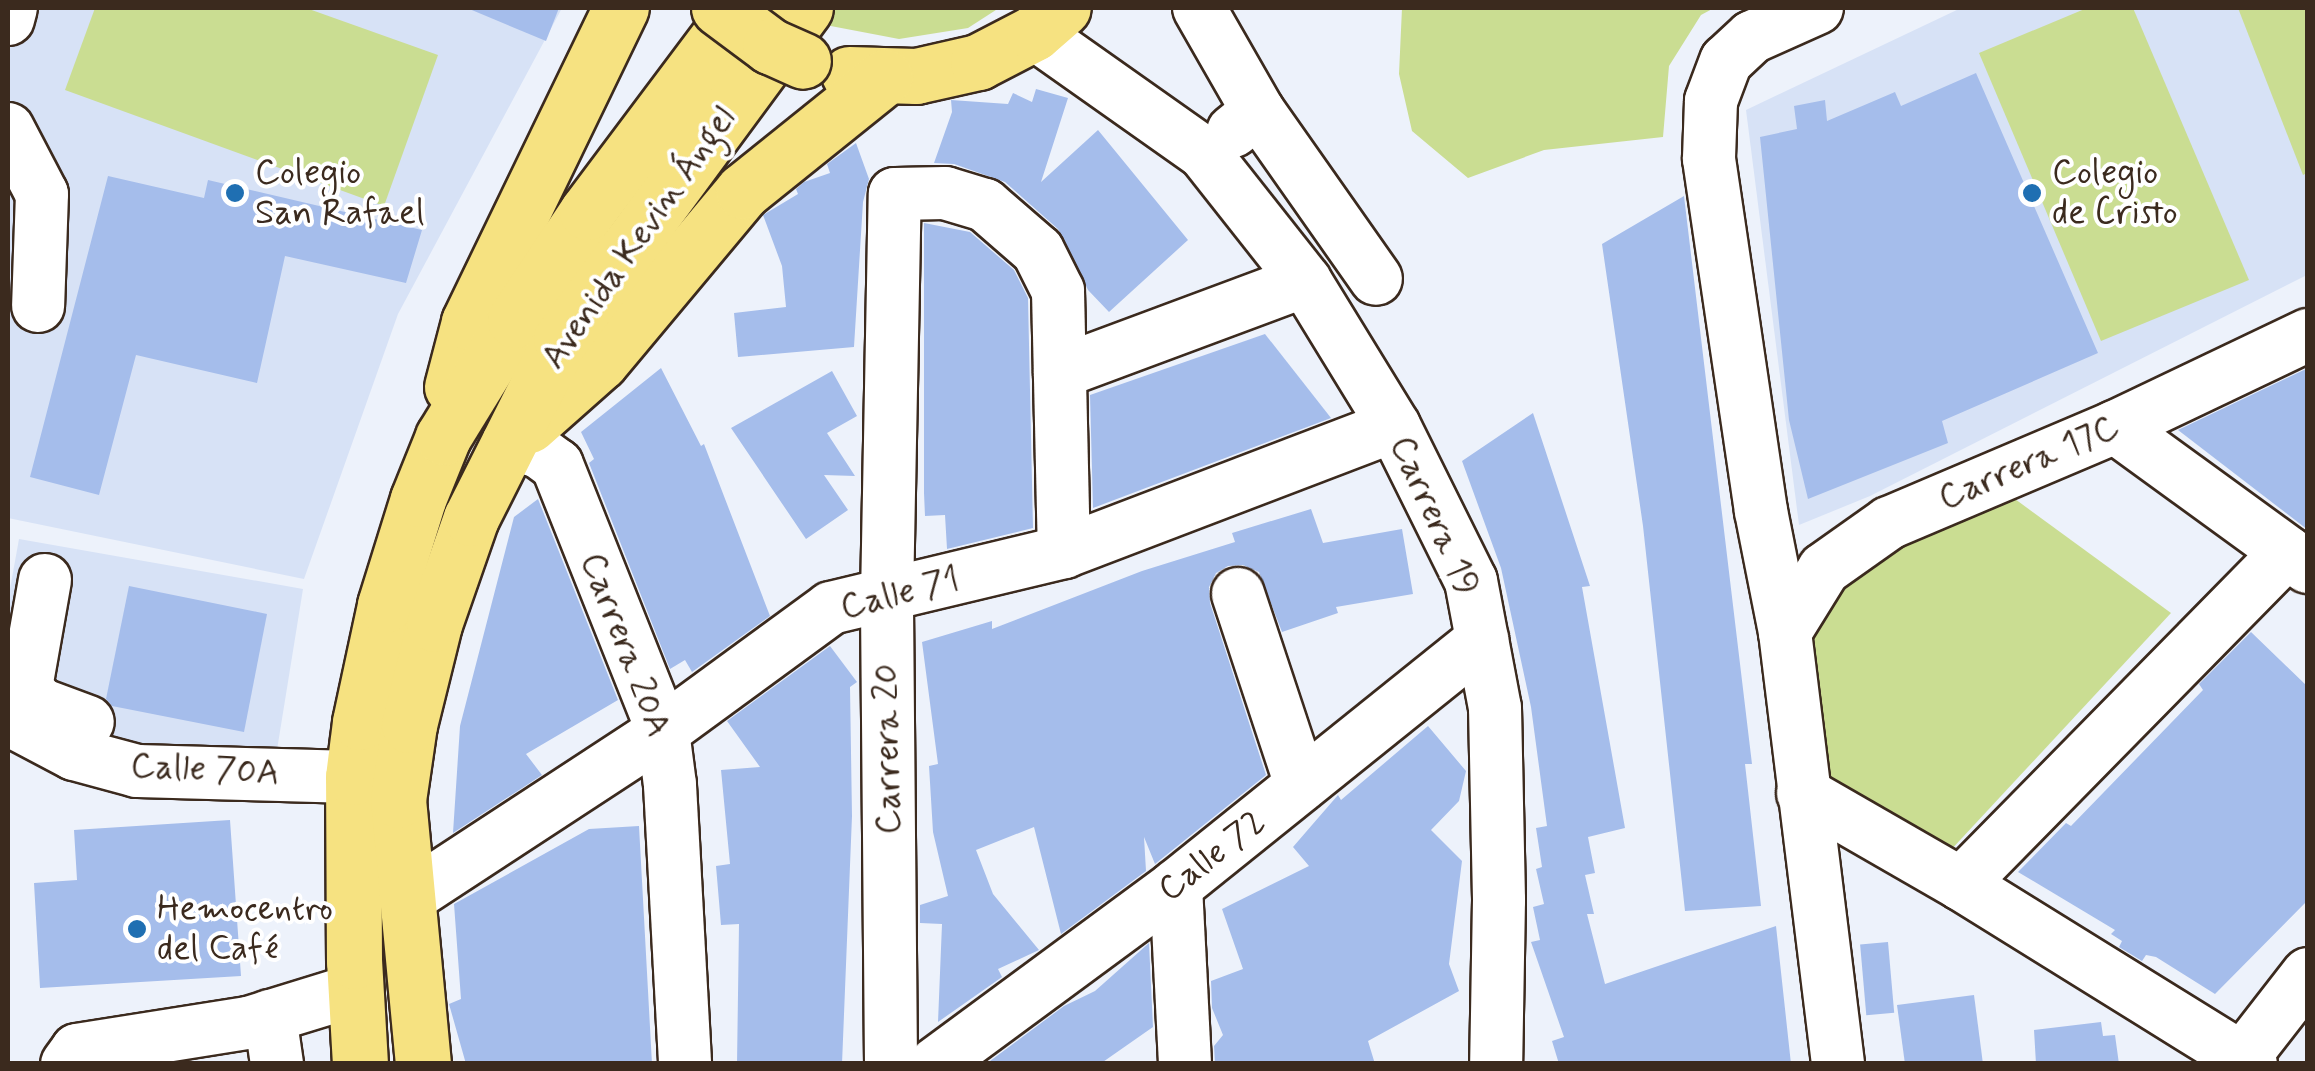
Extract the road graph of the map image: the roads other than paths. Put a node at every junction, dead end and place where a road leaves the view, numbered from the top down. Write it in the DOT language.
graph roads {
  1 [pos="11,8"];
  2 [pos="621,8"];
  3 [pos="720,8"];
  4 [pos="740,8"];
  5 [pos="805,8"];
  6 [pos="1199,8"];
  7 [pos="1817,8"];
  8 [pos="1055,16"];
  9 [pos="8,19"];
  10 [pos="885,77"];
  11 [pos="1258,111"];
  12 [pos="8,129"];
  13 [pos="1204,153"];
  14 [pos="1376,279"];
  15 [pos="1305,282"];
  16 [pos="1058,290"];
  17 [pos="38,306"];
  18 [pos="1159,332"];
  19 [pos="2308,335"];
  20 [pos="1060,372"];
  21 [pos="1394,426"];
  22 [pos="2115,427"];
  23 [pos="443,436"];
  24 [pos="508,443"];
  25 [pos="1761,511"];
  26 [pos="1064,552"];
  27 [pos="1838,557"];
  28 [pos="2297,560"];
  29 [pos="45,580"];
  30 [pos="1238,594"];
  31 [pos="886,596"];
  32 [pos="1785,632"];
  33 [pos="1482,640"];
  34 [pos="8,719"];
  35 [pos="662,730"];
  36 [pos="170,771"];
  37 [pos="353,777"];
  38 [pos="1301,785"];
  39 [pos="1803,793"];
  40 [pos="1961,884"];
  41 [pos="1176,886"];
  42 [pos="408,898"];
  43 [pos="2308,974"];
  44 [pos="355,990"];
  45 [pos="273,1040"];
  46 [pos="2242,1061"];
  47 [pos="66,1064"];
  48 [pos="360,1064"];
  49 [pos="422,1064"];
  50 [pos="685,1064"];
  51 [pos="891,1064"];
  52 [pos="935,1064"];
  53 [pos="1185,1064"];
  54 [pos="1496,1064"];
  55 [pos="1838,1064"];
  1 -- 9 [label="street"];
  2 -- 23 [label="main road"];
  3 -- 10 [label="main road, bridge"];
  4 -- 23 [label="main road, Avenida Kevin Ángel"];
  5 -- 24 [label="main road, Avenida Kevin Ángel"];
  6 -- 11 [label="street"];
  7 -- 25 [label="street"];
  8 -- 10 [label="main road"];
  8 -- 13 [label="street, Carrera 19"];
  10 -- 24 [label="main road"];
  11 -- 13 [label="street"];
  11 -- 14 [label="street"];
  12 -- 17 [label="street"];
  13 -- 15 [label="street, Carrera 19"];
  15 -- 18 [label="street"];
  15 -- 21 [label="street, Carrera 19"];
  16 -- 18 [label="street"];
  16 -- 20 [label="street"];
  16 -- 31 [label="street, Carrera 20"];
  18 -- 20 [label="street"];
  19 -- 22 [label="street, Carrera 17C"];
  20 -- 26 [label="street"];
  21 -- 26 [label="street, Calle 71"];
  21 -- 33 [label="street, Carrera 19"];
  22 -- 27 [label="street, Carrera 17C"];
  22 -- 28 [label="street"];
  23 -- 37 [label="main road, Avenida Kevin Ángel"];
  24 -- 35 [label="street, Carrera 20A"];
  24 -- 42 [label="main road, Avenida Kevin Ángel"];
  25 -- 27 [label="street"];
  25 -- 32 [label="street"];
  26 -- 31 [label="street, Calle 71"];
  27 -- 32 [label="street, Carrera 17C"];
  28 -- 40 [label="street"];
  29 -- 36 [label="street"];
  30 -- 38 [label="street"];
  31 -- 35 [label="street, Calle 71"];
  31 -- 51 [label="street, Carrera 20"];
  32 -- 39 [label="street"];
  33 -- 38 [label="street, Calle 72"];
  33 -- 54 [label="street, Carrera 19"];
  34 -- 36 [label="street, Calle 70A"];
  35 -- 42 [label="street, Calle 71"];
  35 -- 50 [label="street, Carrera 20A"];
  36 -- 37 [label="street, Calle 70A"];
  37 -- 44 [label="main road, Avenida Kevin Ángel"];
  38 -- 41 [label="street, Calle 72"];
  39 -- 40 [label="street"];
  39 -- 55 [label="street"];
  40 -- 46 [label="street"];
  41 -- 52 [label="street, Calle 72"];
  41 -- 53 [label="street"];
  42 -- 49 [label="main road, Avenida Kevin Ángel"];
  43 -- 46 [label="street"];
  44 -- 45 [label="street"];
  44 -- 48 [label="main road, Avenida Kevin Ángel"];
  45 -- 47 [label="street"];
}
